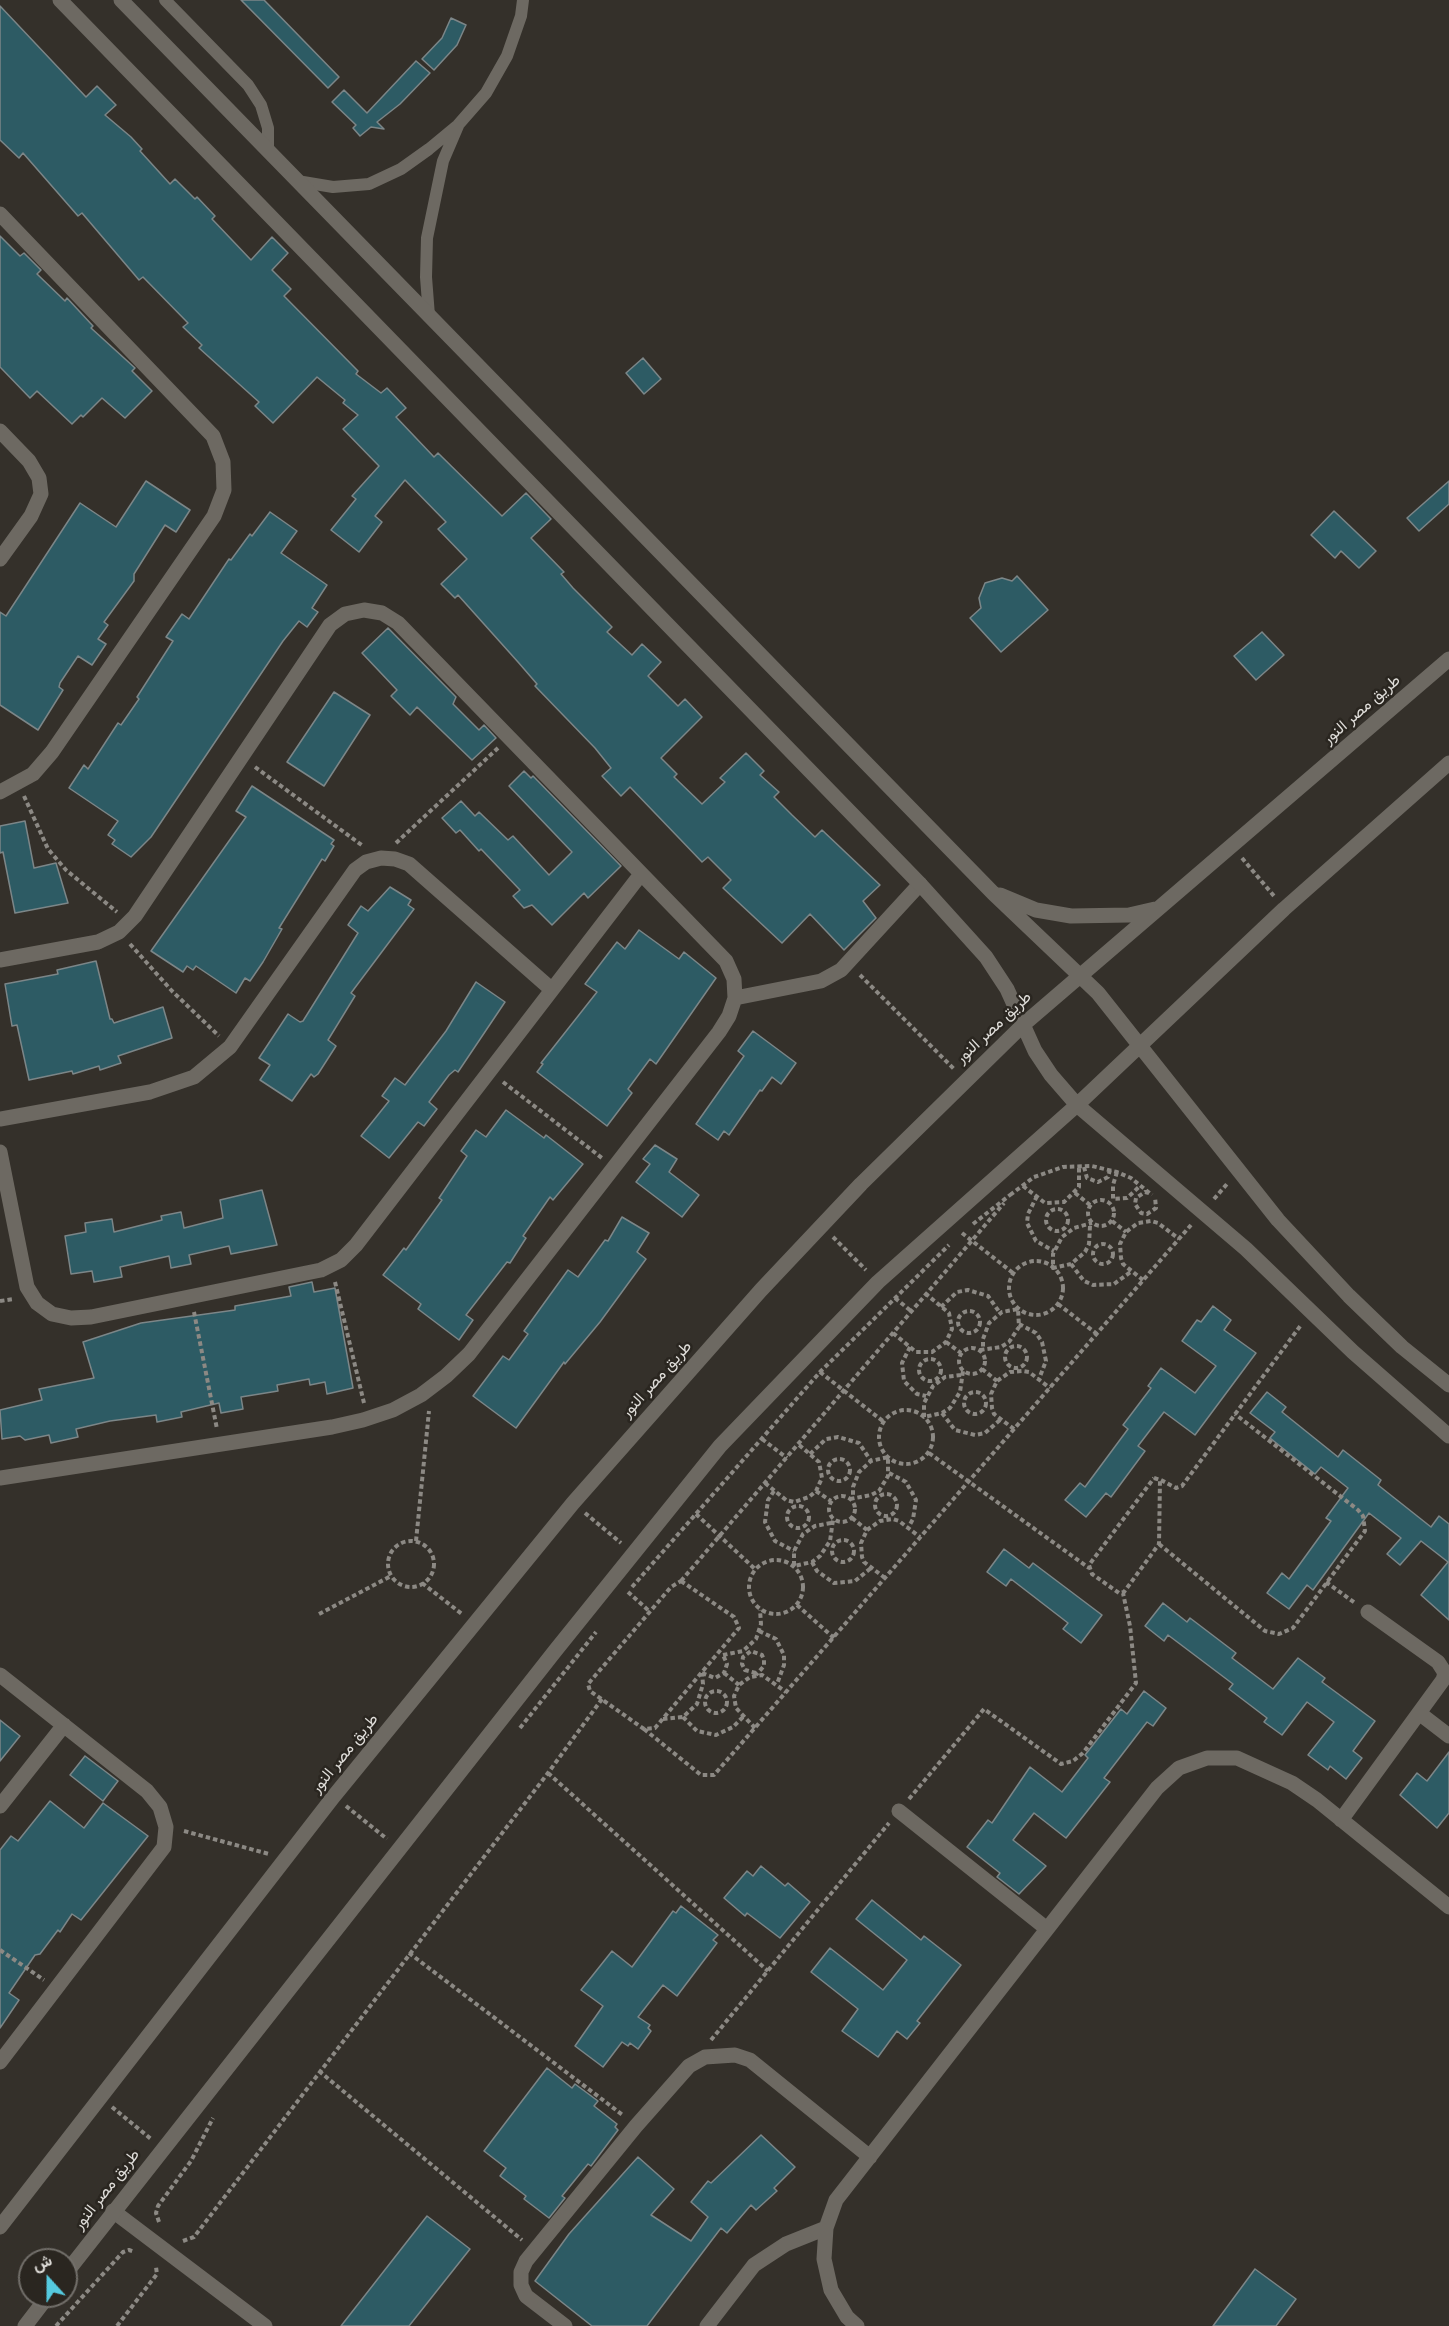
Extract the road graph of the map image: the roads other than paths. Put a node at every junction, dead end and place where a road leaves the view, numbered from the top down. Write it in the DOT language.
graph roads {
  1 [pos="60,0"];
  2 [pos="122,0"];
  3 [pos="165,0"];
  4 [pos="523,0"];
  5 [pos="458,125"];
  6 [pos="268,152"];
  7 [pos="297,181"];
  8 [pos="0,214"];
  9 [pos="429,316"];
  10 [pos="0,431"];
  11 [pos="0,559"];
  12 [pos="1449,659"];
  13 [pos="1449,763"];
  14 [pos="0,792"];
  15 [pos="641,874"];
  16 [pos="920,884"];
  17 [pos="993,893"];
  18 [pos="1158,909"];
  19 [pos="0,960"];
  20 [pos="1078,975"];
  21 [pos="551,989"];
  22 [pos="735,998"];
  23 [pos="1024,1024"];
  24 [pos="1138,1045"];
  25 [pos="1077,1105"];
  26 [pos="0,1119"];
  27 [pos="0,1152"];
  28 [pos="1449,1385"];
  29 [pos="1449,1436"];
  30 [pos="0,1478"];
  31 [pos="1368,1612"];
  32 [pos="0,1675"];
  33 [pos="1419,1713"];
  34 [pos="64,1725"];
  35 [pos="1449,1736"];
  36 [pos="0,1806"];
  37 [pos="899,1811"];
  38 [pos="1341,1820"];
  39 [pos="1449,1907"];
  40 [pos="1047,1929"];
  41 [pos="0,2062"];
  42 [pos="870,2157"];
  43 [pos="114,2211"];
  44 [pos="0,2227"];
  45 [pos="826,2228"];
  46 [pos="78,2258"];
  47 [pos="39,2308"];
  48 [pos="25,2326"];
  49 [pos="265,2326"];
  50 [pos="565,2326"];
  51 [pos="706,2326"];
  52 [pos="857,2326"];
  1 -- 16 [label="street"];
  2 -- 6 [label="street"];
  3 -- 6 [label="lane"];
  4 -- 5 [label="lane"];
  5 -- 7 [label="lane"];
  5 -- 9 [label="lane"];
  6 -- 7 [label="street"];
  7 -- 9 [label="street"];
  8 -- 14 [label="street"];
  9 -- 17 [label="street"];
  10 -- 11 [label="street"];
  12 -- 18 [label="street, طريق مصر النور"];
  13 -- 24 [label="street, طريق مصر النور"];
  15 -- 19 [label="street"];
  15 -- 21 [label="street"];
  15 -- 22 [label="street"];
  16 -- 22 [label="street"];
  16 -- 23 [label="street"];
  17 -- 18 [label="street"];
  17 -- 20 [label="street"];
  18 -- 20 [label="street, طريق مصر النور"];
  20 -- 23 [label="street, طريق مصر النور"];
  20 -- 24 [label="street"];
  21 -- 26 [label="street"];
  21 -- 27 [label="street"];
  22 -- 30 [label="street"];
  23 -- 25 [label="street"];
  23 -- 44 [label="street, طريق مصر النور"];
  24 -- 25 [label="street, طريق مصر النور"];
  24 -- 28 [label="street"];
  25 -- 29 [label="street"];
  25 -- 43 [label="street, طريق مصر النور"];
  31 -- 33 [label="street"];
  32 -- 34 [label="street"];
  33 -- 35 [label="street"];
  33 -- 38 [label="street"];
  34 -- 36 [label="street"];
  34 -- 41 [label="street"];
  37 -- 40 [label="street"];
  38 -- 39 [label="street"];
  38 -- 40 [label="street"];
  40 -- 42 [label="street"];
  42 -- 45 [label="street"];
  42 -- 50 [label="street"];
  43 -- 46 [label="street, طريق مصر النور"];
  43 -- 49 [label="street"];
  45 -- 51 [label="street"];
  45 -- 52 [label="street"];
  47 -- 48 [label="street"];
}
